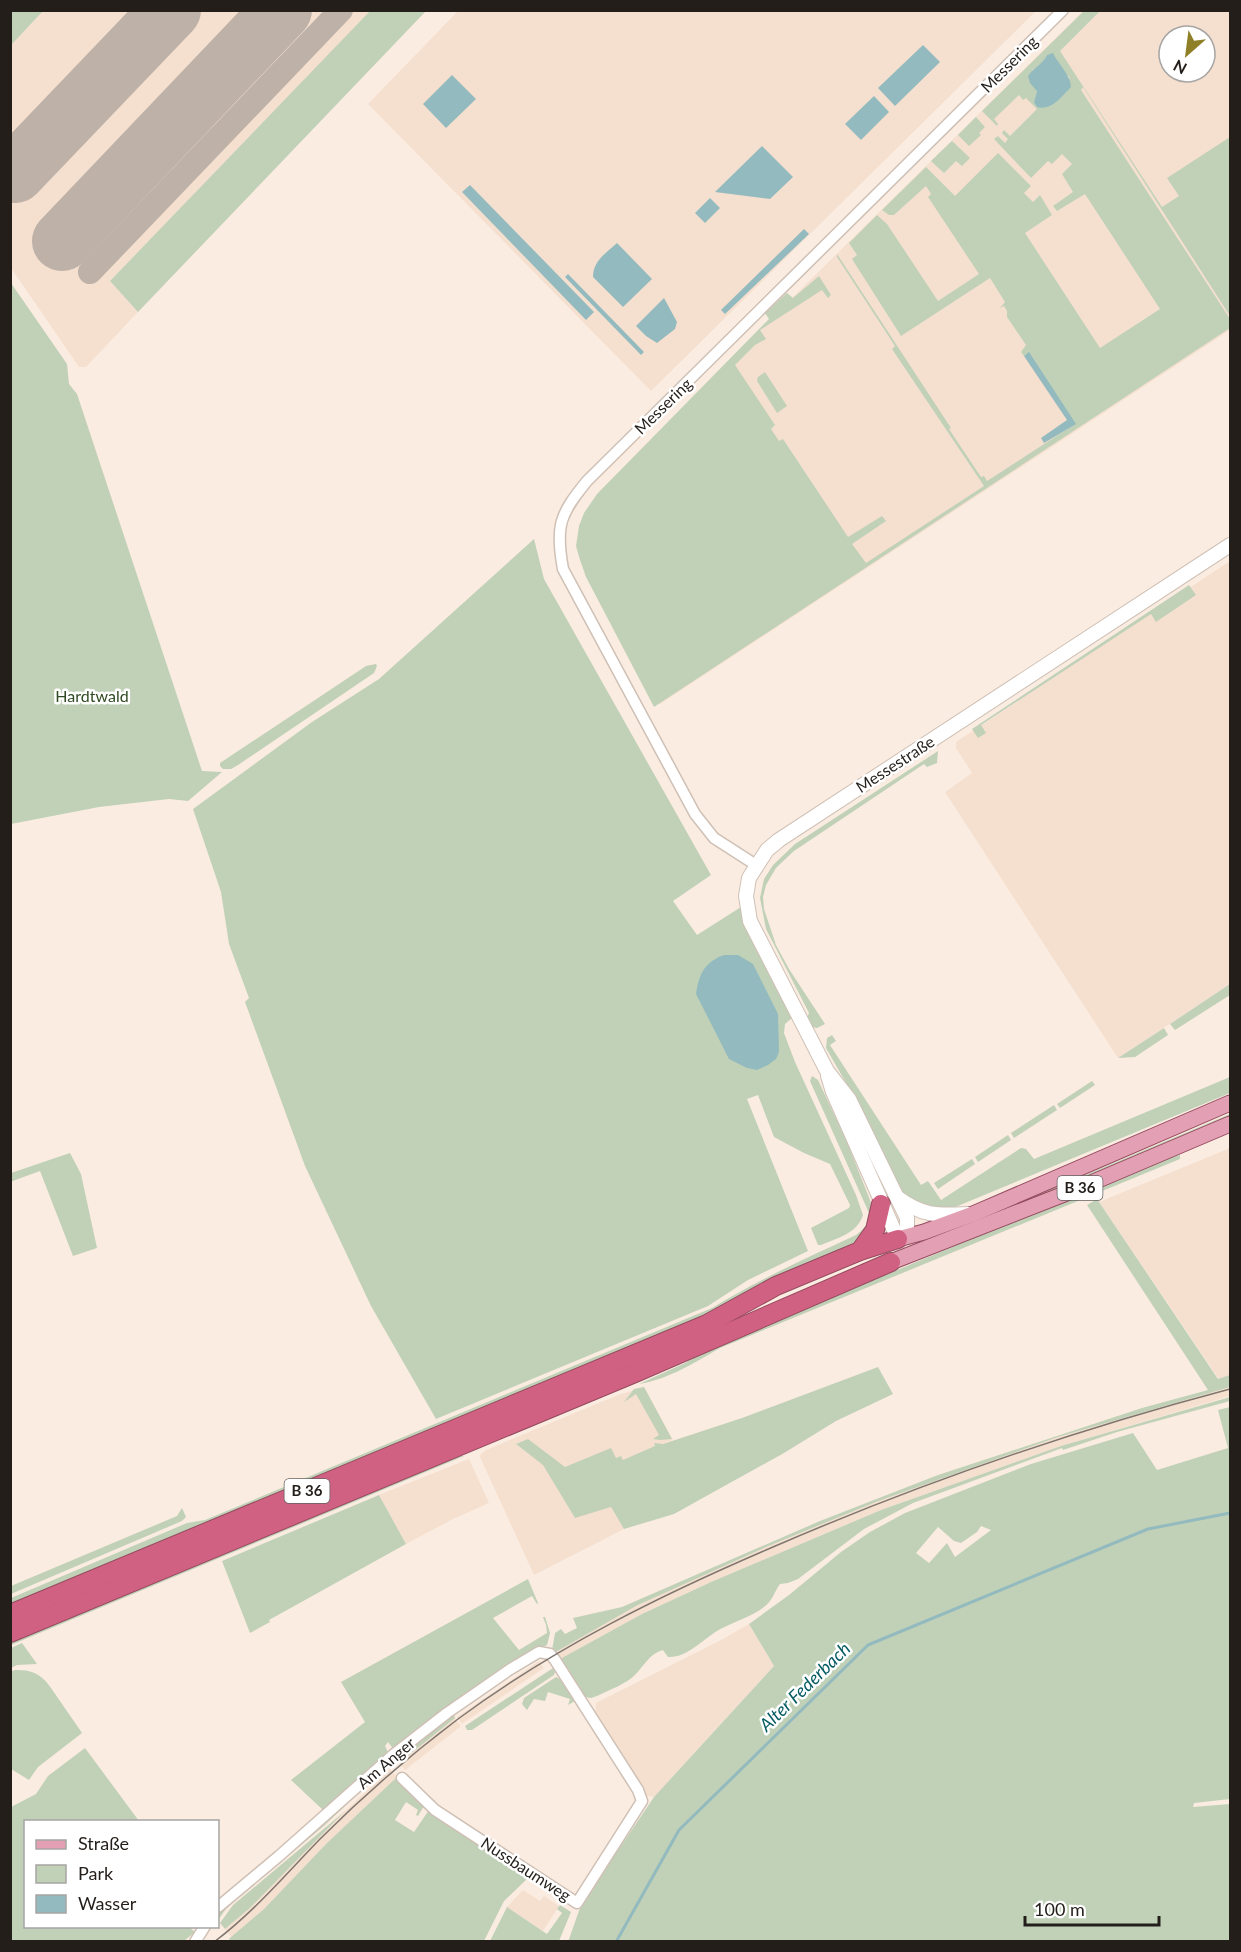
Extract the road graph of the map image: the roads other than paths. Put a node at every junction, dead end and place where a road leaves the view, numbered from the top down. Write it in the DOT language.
graph roads {
  1 [pos="1063,10"];
  2 [pos="1230,545"];
  3 [pos="756,865"];
  4 [pos="1230,1103"];
  5 [pos="1230,1124"];
  6 [pos="889,1201"];
  7 [pos="973,1214"];
  8 [pos="903,1240"];
  9 [pos="928,1248"];
  10 [pos="860,1251"];
  11 [pos="891,1262"];
  12 [pos="10,1614"];
  13 [pos="10,1633"];
  14 [pos="562,1671"];
  15 [pos="402,1778"];
  16 [pos="219,1906"];
  17 [pos="204,1928"];
  18 [pos="195,1941"];
  1 -- 3 [label="street, Messering"];
  2 -- 3 [label="street, Messestraße"];
  3 -- 6 [label="street, Messestraße"];
  4 -- 7 [label="main road, B 36"];
  5 -- 9 [label="main road, B 36"];
  6 -- 7 [label="street"];
  6 -- 8 [label="street, Messestraße"];
  6 -- 10 [label="highway"];
  7 -- 8 [label="main road, B 36"];
  8 -- 9 [label="main road"];
  8 -- 10 [label="highway, B 36"];
  8 -- 11 [label="main road"];
  9 -- 11 [label="main road, B 36"];
  10 -- 12 [label="highway, B 36"];
  11 -- 13 [label="highway, B 36"];
  14 -- 15 [label="street, Nussbaumweg"];
  14 -- 16 [label="street, Am Anger"];
  17 -- 18 [label="street"];
}
